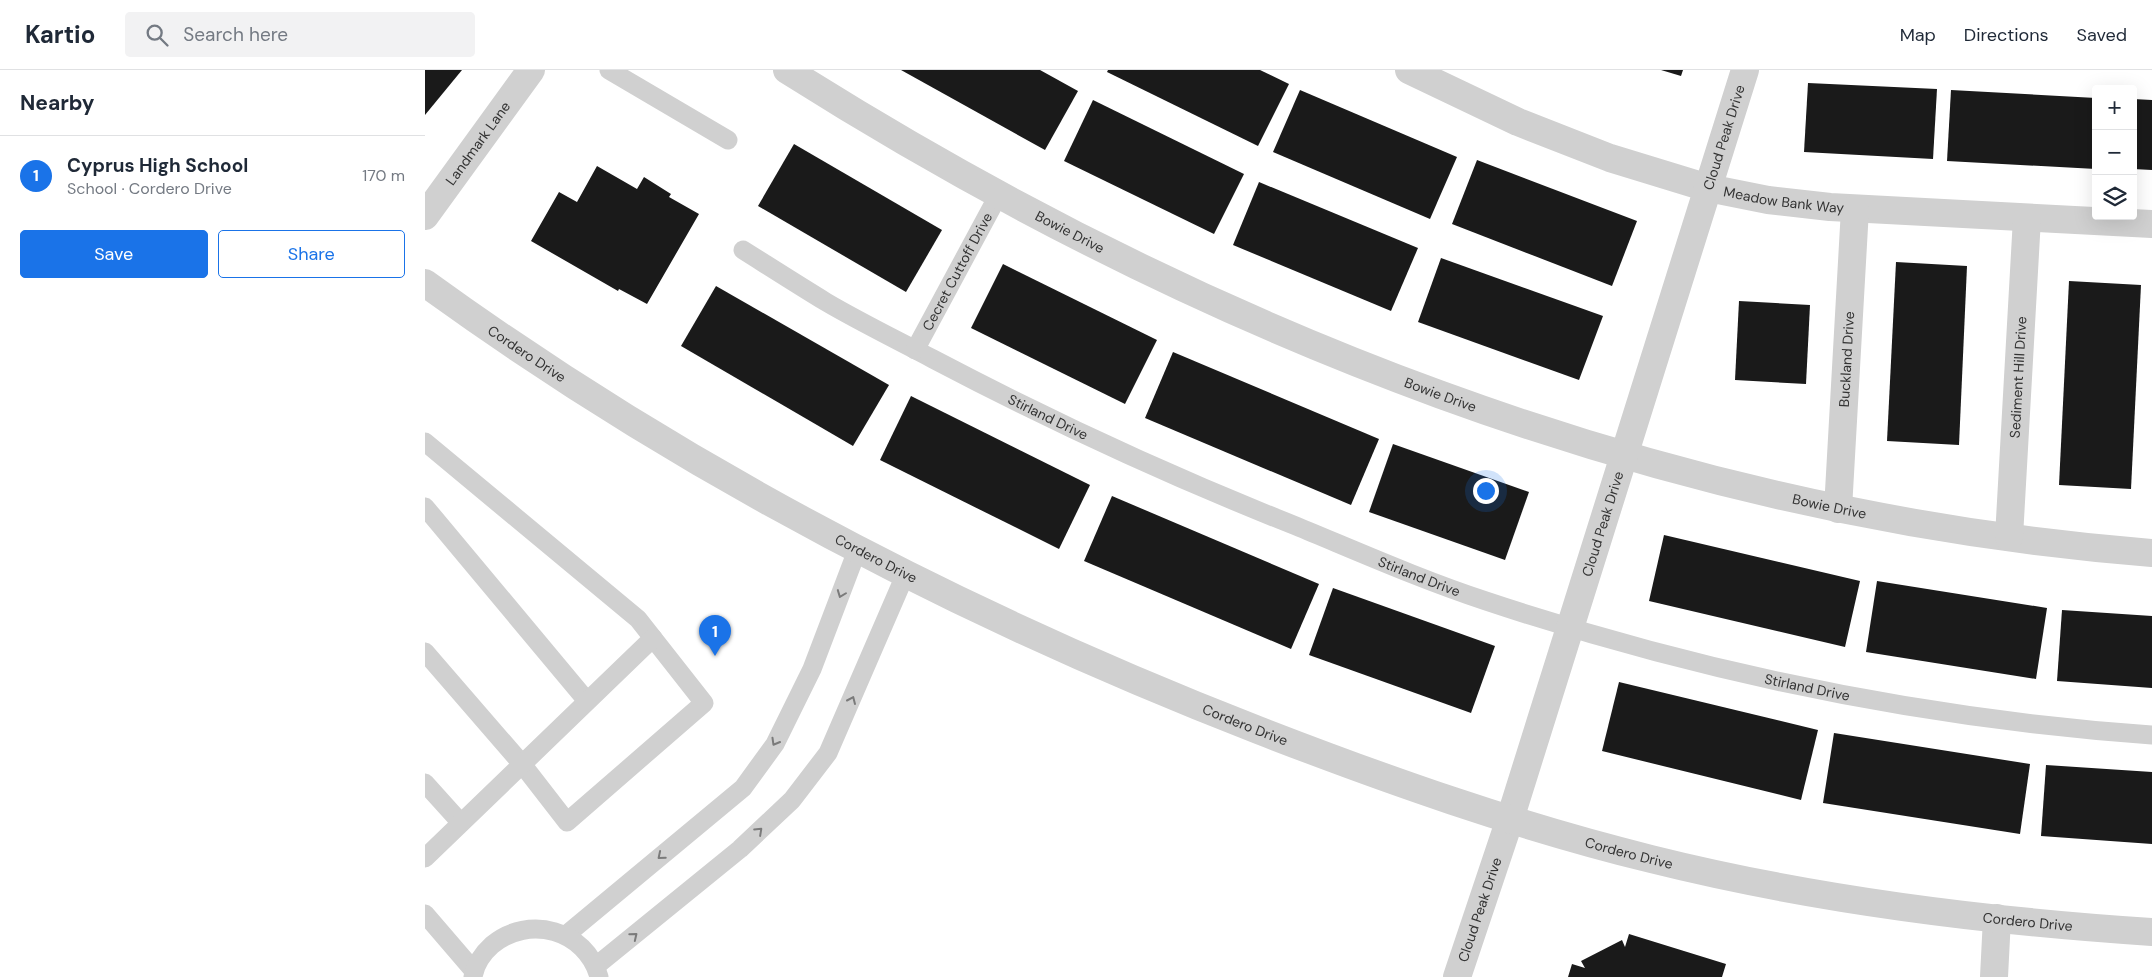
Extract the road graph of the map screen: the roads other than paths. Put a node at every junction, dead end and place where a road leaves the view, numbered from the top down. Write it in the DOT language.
graph roads {
  1 [pos="531,70"];
  2 [pos="609,70"];
  3 [pos="787,70"];
  4 [pos="1410,70"];
  5 [pos="1745,70"];
  6 [pos="728,140"];
  7 [pos="1707,188"];
  8 [pos="999,194"];
  9 [pos="1855,209"];
  10 [pos="425,216"];
  11 [pos="2027,218"];
  12 [pos="2152,224"];
  13 [pos="743,250"];
  14 [pos="425,283"];
  15 [pos="915,350"];
  16 [pos="425,442"];
  17 [pos="1623,456"];
  18 [pos="425,507"];
  19 [pos="1838,509"];
  20 [pos="2009,537"];
  21 [pos="858,548"];
  22 [pos="2152,552"];
  23 [pos="906,573"];
  24 [pos="1570,628"];
  25 [pos="653,638"];
  26 [pos="425,652"];
  27 [pos="587,701"];
  28 [pos="2152,735"];
  29 [pos="522,764"];
  30 [pos="425,783"];
  31 [pos="1509,819"];
  32 [pos="461,823"];
  33 [pos="425,858"];
  34 [pos="425,914"];
  35 [pos="1997,918"];
  36 [pos="2152,932"];
  37 [pos="566,935"];
  38 [pos="598,972"];
  39 [pos="473,974"];
  40 [pos="1457,977"];
  41 [pos="1994,977"];
  1 -- 10 [label="street, Landmark Lane"];
  2 -- 6 [label="lane"];
  3 -- 8 [label="street, Bowie Drive"];
  4 -- 7 [label="street, Meadow Bank Way"];
  5 -- 7 [label="street, Cloud Peak Drive"];
  7 -- 9 [label="street, Meadow Bank Way"];
  7 -- 17 [label="street, Cloud Peak Drive"];
  8 -- 15 [label="lane, Cecret Cuttoff Drive"];
  8 -- 17 [label="street, Bowie Drive"];
  9 -- 11 [label="street, Meadow Bank Way"];
  9 -- 19 [label="street, Buckland Drive"];
  11 -- 12 [label="street, Meadow Bank Way"];
  11 -- 20 [label="street, Sediment Hill Drive"];
  13 -- 15 [label="lane, Stirland Drive"];
  14 -- 21 [label="street, Cordero Drive"];
  15 -- 24 [label="lane, Stirland Drive"];
  16 -- 25 [label="lane"];
  17 -- 19 [label="street, Bowie Drive"];
  17 -- 24 [label="street, Cloud Peak Drive"];
  18 -- 27 [label="lane"];
  19 -- 20 [label="street, Bowie Drive"];
  20 -- 22 [label="street, Bowie Drive"];
  21 -- 23 [label="street, Cordero Drive"];
  21 -- 37 [label="lane, one-way"];
  23 -- 31 [label="street, Cordero Drive"];
  38 -- 23 [label="lane, one-way"];
  24 -- 28 [label="lane, Stirland Drive"];
  24 -- 31 [label="street, Cloud Peak Drive"];
  25 -- 27 [label="lane"];
  25 -- 29 [label="lane"];
  26 -- 29 [label="lane"];
  27 -- 29 [label="lane"];
  29 -- 32 [label="lane"];
  30 -- 32 [label="lane"];
  31 -- 35 [label="street, Cordero Drive"];
  31 -- 40 [label="street, Cloud Peak Drive"];
  32 -- 33 [label="lane"];
  34 -- 39 [label="lane"];
  35 -- 36 [label="street, Cordero Drive"];
  35 -- 41 [label="street"];
  37 -- 38 [label="lane"];
  37 -- 39 [label="lane"];
}
